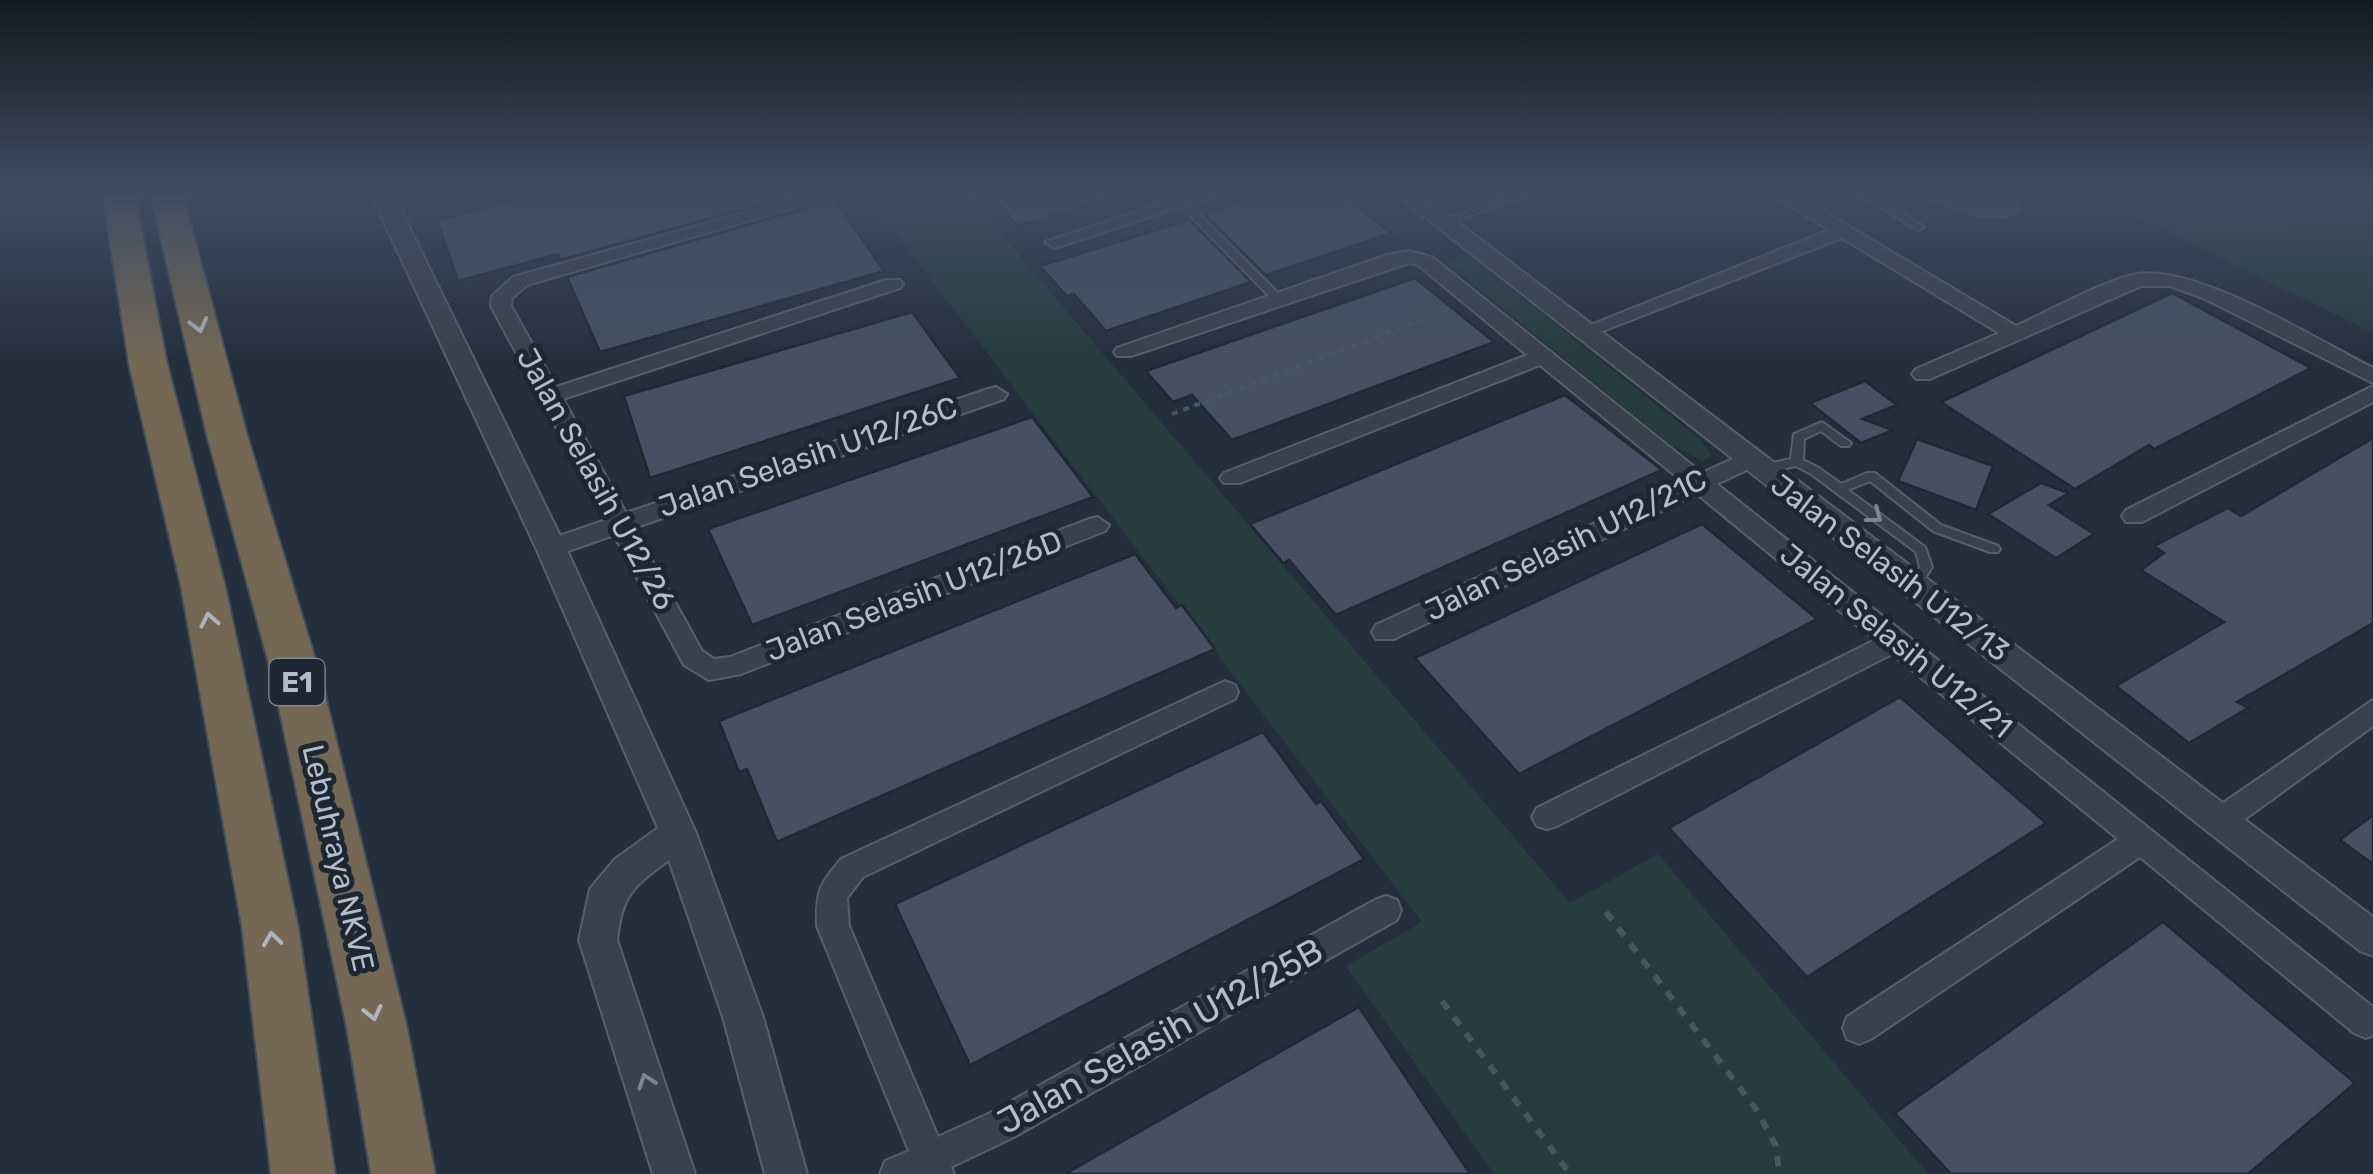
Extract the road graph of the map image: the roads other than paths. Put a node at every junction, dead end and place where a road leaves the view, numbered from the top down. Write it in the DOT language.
graph roads {
  1 [pos="128,251"];
  2 [pos="181,251"];
  3 [pos="409,251"];
  4 [pos="626,251"];
  5 [pos="1231,251"];
  6 [pos="1480,251"];
  7 [pos="1792,251"];
  8 [pos="1876,251"];
  9 [pos="893,284"];
  10 [pos="1279,300"];
  11 [pos="1583,332"];
  12 [pos="2015,334"];
  13 [pos="1124,352"];
  14 [pos="1543,356"];
  15 [pos="1923,374"];
  16 [pos="2373,376"];
  17 [pos="2373,393"];
  18 [pos="996,394"];
  19 [pos="549,396"];
  20 [pos="1845,443"];
  21 [pos="1797,462"];
  22 [pos="1754,464"];
  23 [pos="1232,478"];
  24 [pos="1700,481"];
  25 [pos="1840,489"];
  26 [pos="2134,516"];
  27 [pos="621,521"];
  28 [pos="1097,524"];
  29 [pos="550,548"];
  30 [pos="1994,550"];
  31 [pos="1916,583"];
  32 [pos="1385,632"];
  33 [pos="1895,641"];
  34 [pos="732,668"];
  35 [pos="1226,692"];
  36 [pos="2373,711"];
  37 [pos="1548,817"];
  38 [pos="2220,820"];
  39 [pos="678,833"];
  40 [pos="2142,840"];
  41 [pos="1386,910"];
  42 [pos="2373,939"];
  43 [pos="2366,1022"];
  44 [pos="1859,1028"];
  45 [pos="934,1166"];
  46 [pos="303,1174"];
  47 [pos="403,1174"];
  48 [pos="674,1174"];
  49 [pos="786,1174"];
  50 [pos="898,1174"];
  46 -- 1 [label="highway, E1, one-way"];
  2 -- 47 [label="highway, Lebuhraya NKVE / E1, one-way"];
  3 -- 29 [label="street"];
  4 -- 19 [label="street, Jalan Selasih U12/26"];
  5 -- 10 [label="lane"];
  6 -- 11 [label="street, Jalan Selasih U12/13"];
  7 -- 11 [label="street"];
  8 -- 12 [label="street"];
  9 -- 19 [label="street"];
  10 -- 13 [label="street"];
  10 -- 14 [label="street, Jalan Selasih U12/21"];
  11 -- 22 [label="street, Jalan Selasih U12/13"];
  12 -- 15 [label="street"];
  12 -- 16 [label="street"];
  14 -- 23 [label="street"];
  14 -- 24 [label="street, Jalan Selasih U12/21"];
  17 -- 26 [label="street"];
  18 -- 27 [label="street, Jalan Selasih U12/26C"];
  19 -- 27 [label="street, Jalan Selasih U12/26"];
  20 -- 21 [label="lane"];
  21 -- 22 [label="lane"];
  21 -- 25 [label="lane"];
  22 -- 24 [label="street, Jalan Selasih U12/21C"];
  22 -- 31 [label="street, Jalan Selasih U12/13"];
  24 -- 32 [label="street, Jalan Selasih U12/21C"];
  24 -- 33 [label="street, Jalan Selasih U12/21"];
  25 -- 30 [label="lane"];
  25 -- 31 [label="lane, one-way"];
  27 -- 29 [label="street, Jalan Selasih U12/26C"];
  27 -- 34 [label="street, Jalan Selasih U12/26"];
  28 -- 34 [label="street, Jalan Selasih U12/26D"];
  29 -- 39 [label="street"];
  31 -- 38 [label="street, Jalan Selasih U12/13"];
  33 -- 37 [label="street"];
  33 -- 40 [label="street, Jalan Selasih U12/21"];
  35 -- 45 [label="street"];
  36 -- 38 [label="street"];
  38 -- 42 [label="street, Jalan Selasih U12/13"];
  48 -- 39 [label="street, one-way"];
  39 -- 49 [label="street"];
  40 -- 43 [label="street, Jalan Selasih U12/21"];
  40 -- 44 [label="street"];
  41 -- 45 [label="street, Jalan Selasih U12/25B"];
  45 -- 50 [label="street, Jalan Selasih U12/25B"];
}
